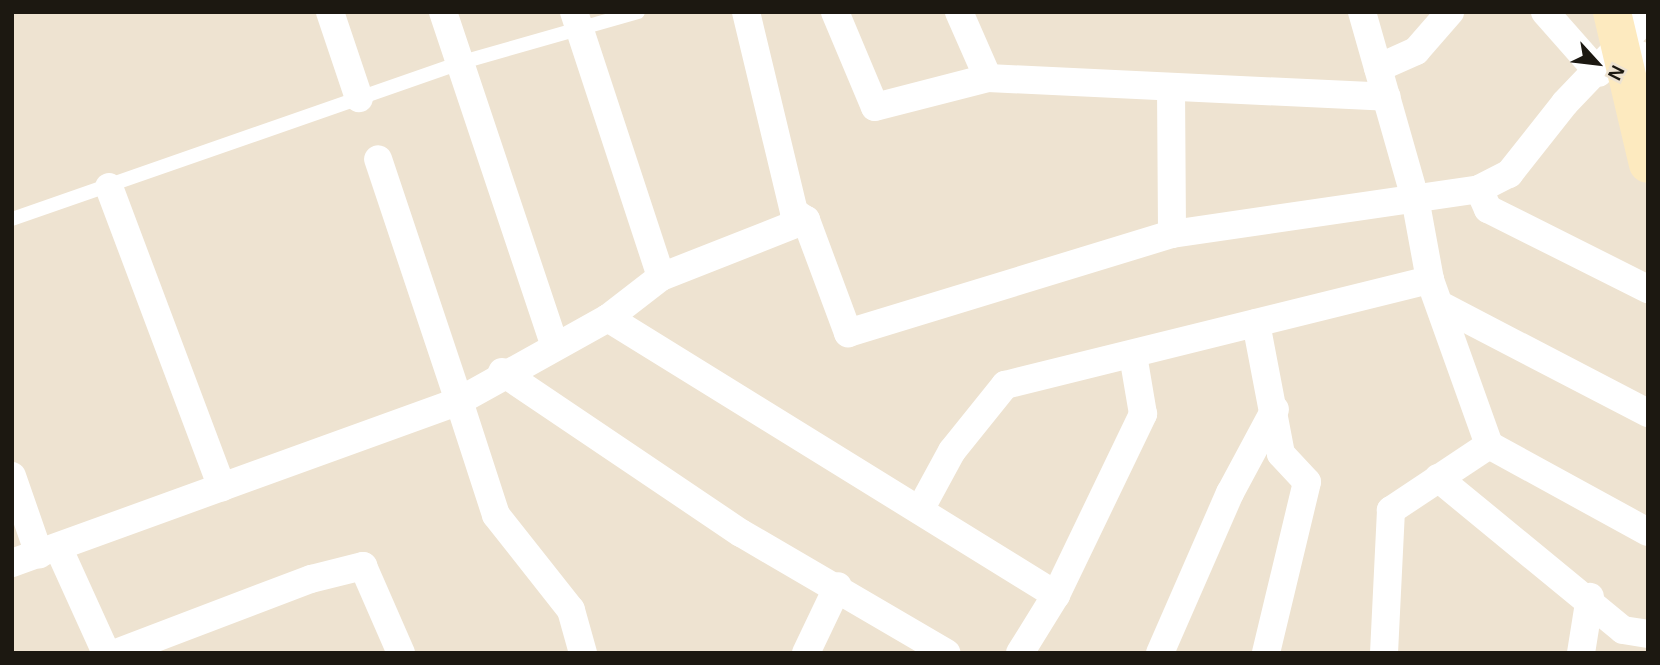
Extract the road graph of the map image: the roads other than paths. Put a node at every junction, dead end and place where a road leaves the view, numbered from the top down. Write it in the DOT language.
graph roads {
  1 [pos="330,12"];
  2 [pos="443,12"];
  3 [pos="638,12"];
  4 [pos="746,12"];
  5 [pos="835,12"];
  6 [pos="959,12"];
  7 [pos="1362,12"];
  8 [pos="1450,12"];
  9 [pos="1545,12"];
  10 [pos="1648,16"];
  11 [pos="577,21"];
  12 [pos="1620,47"];
  13 [pos="460,63"];
  14 [pos="1378,68"];
  15 [pos="988,78"];
  16 [pos="1171,87"];
  17 [pos="1387,97"];
  18 [pos="359,98"];
  19 [pos="378,159"];
  20 [pos="1648,164"];
  21 [pos="109,187"];
  22 [pos="1479,189"];
  23 [pos="1415,198"];
  24 [pos="12,219"];
  25 [pos="806,220"];
  26 [pos="1172,234"];
  27 [pos="661,277"];
  28 [pos="1430,280"];
  29 [pos="1648,289"];
  30 [pos="1444,307"];
  31 [pos="608,318"];
  32 [pos="1256,323"];
  33 [pos="555,346"];
  34 [pos="1133,355"];
  35 [pos="502,372"];
  36 [pos="459,401"];
  37 [pos="1275,409"];
  38 [pos="1648,413"];
  39 [pos="1489,445"];
  40 [pos="12,476"];
  41 [pos="1438,478"];
  42 [pos="222,487"];
  43 [pos="921,508"];
  44 [pos="1648,532"];
  45 [pos="48,550"];
  46 [pos="12,563"];
  47 [pos="838,586"];
  48 [pos="1056,595"];
  49 [pos="1590,597"];
  50 [pos="1648,634"];
  51 [pos="584,652"];
  52 [pos="106,653"];
  53 [pos="116,653"];
  54 [pos="401,653"];
  55 [pos="806,653"];
  56 [pos="946,653"];
  57 [pos="1020,653"];
  58 [pos="1160,653"];
  59 [pos="1266,653"];
  60 [pos="1384,653"];
  61 [pos="1581,653"];
  1 -- 18 [label="street"];
  2 -- 13 [label="street"];
  3 -- 11 [label="lane"];
  4 -- 25 [label="street"];
  5 -- 15 [label="street"];
  6 -- 15 [label="street"];
  7 -- 14 [label="street"];
  8 -- 14 [label="street"];
  9 -- 12 [label="street"];
  10 -- 12 [label="street"];
  11 -- 13 [label="lane"];
  11 -- 27 [label="street"];
  12 -- 20 [label="main road"];
  12 -- 22 [label="street"];
  13 -- 18 [label="lane"];
  13 -- 33 [label="street"];
  14 -- 17 [label="street"];
  15 -- 16 [label="street"];
  16 -- 17 [label="street"];
  16 -- 26 [label="street"];
  17 -- 23 [label="street"];
  18 -- 21 [label="lane"];
  19 -- 36 [label="street"];
  21 -- 24 [label="lane"];
  21 -- 42 [label="street"];
  22 -- 23 [label="street"];
  22 -- 29 [label="street"];
  23 -- 26 [label="street"];
  23 -- 28 [label="street"];
  25 -- 26 [label="street"];
  25 -- 27 [label="street"];
  27 -- 31 [label="street"];
  28 -- 30 [label="street"];
  28 -- 32 [label="street"];
  30 -- 38 [label="street"];
  30 -- 39 [label="street"];
  31 -- 33 [label="street"];
  31 -- 43 [label="street"];
  32 -- 34 [label="street"];
  32 -- 37 [label="street"];
  33 -- 35 [label="street"];
  34 -- 43 [label="street"];
  34 -- 48 [label="street"];
  35 -- 36 [label="street"];
  35 -- 47 [label="street"];
  36 -- 42 [label="street"];
  36 -- 51 [label="street"];
  37 -- 58 [label="street"];
  37 -- 59 [label="street"];
  39 -- 41 [label="street"];
  39 -- 44 [label="street"];
  40 -- 45 [label="street"];
  41 -- 49 [label="street"];
  41 -- 60 [label="street"];
  42 -- 45 [label="street"];
  43 -- 48 [label="street"];
  45 -- 46 [label="street"];
  45 -- 52 [label="street"];
  47 -- 55 [label="street"];
  47 -- 56 [label="street"];
  48 -- 57 [label="street"];
  49 -- 50 [label="street"];
  49 -- 61 [label="street"];
  53 -- 54 [label="street"];
}
